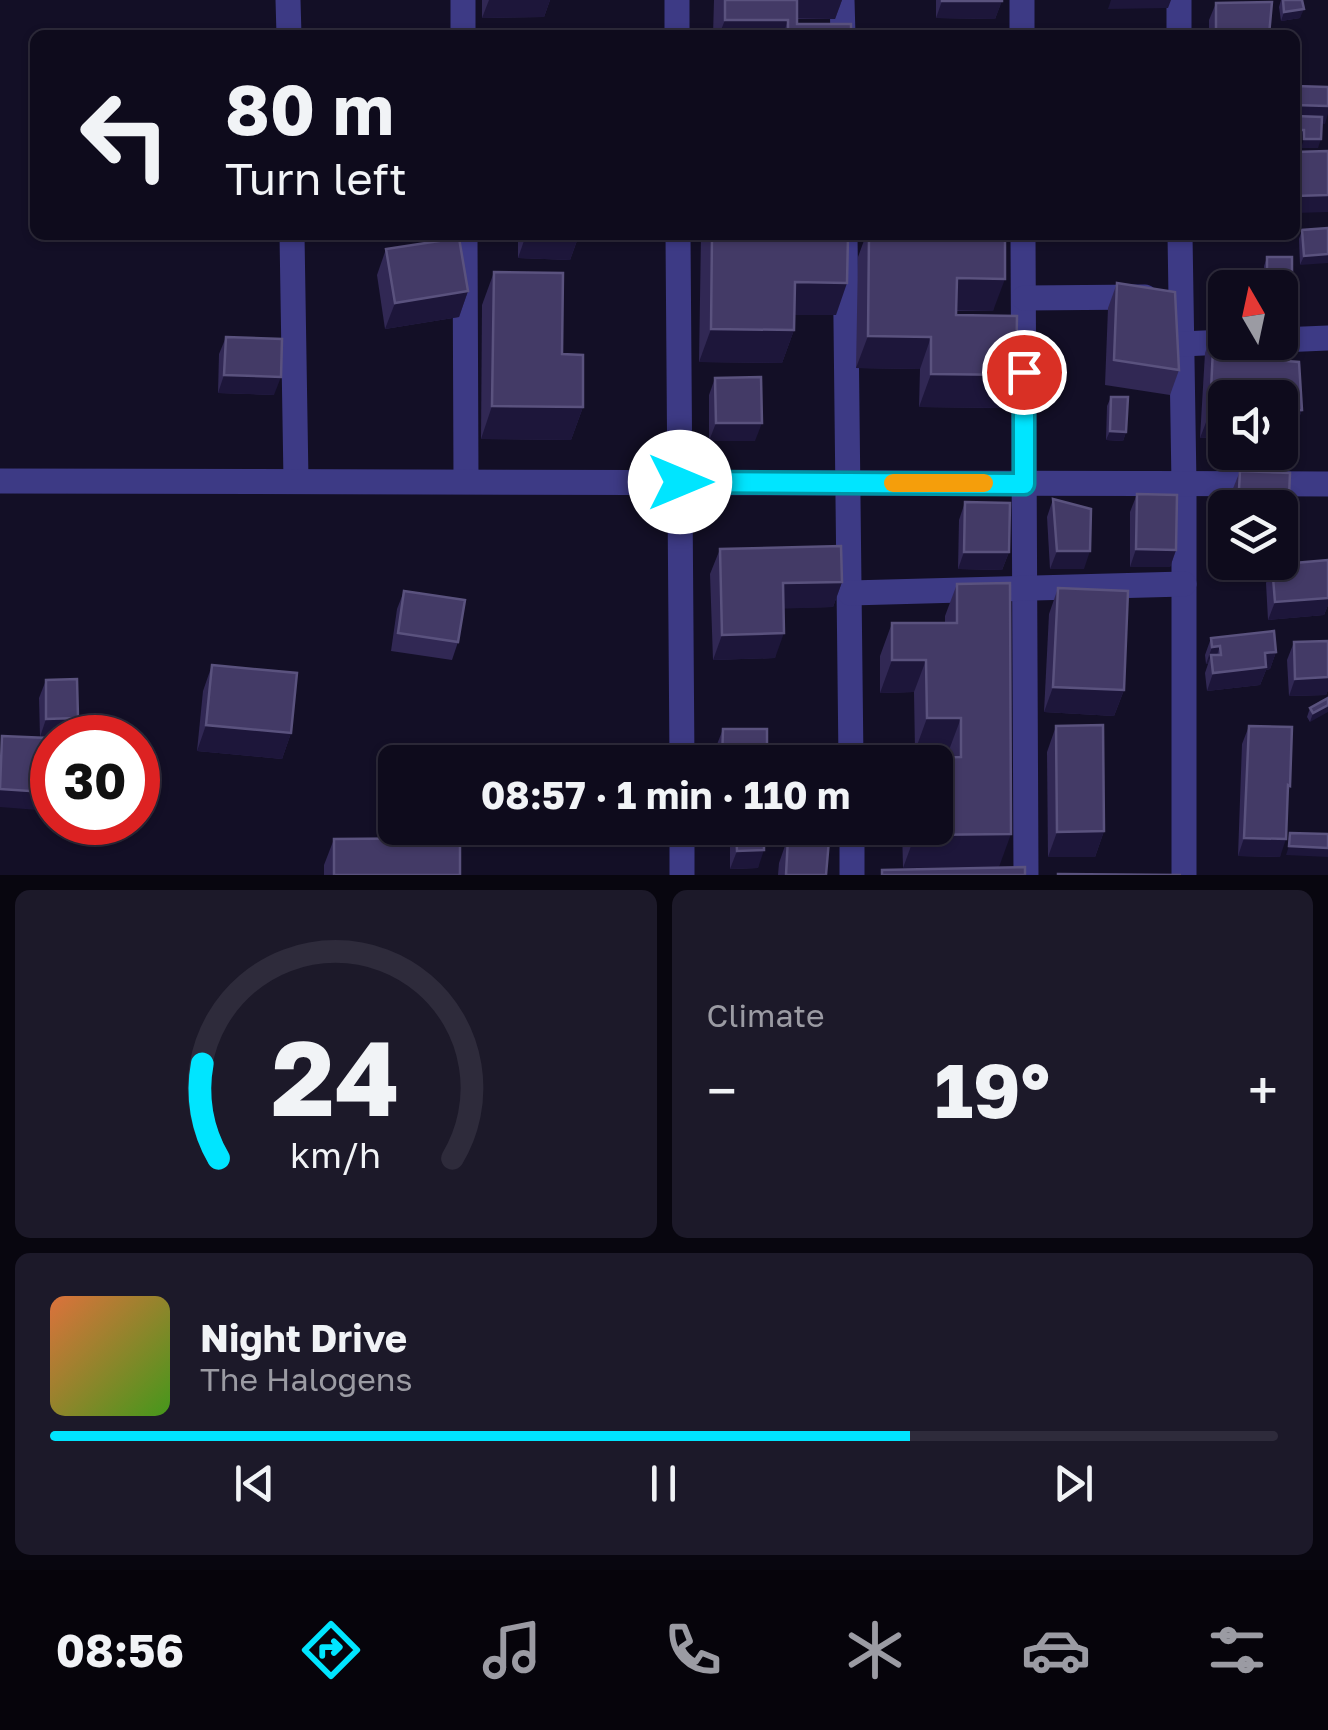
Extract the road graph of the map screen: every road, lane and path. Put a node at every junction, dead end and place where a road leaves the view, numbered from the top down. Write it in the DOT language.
graph roads {
  1 [pos="288,0"];
  2 [pos="463,0"];
  3 [pos="677,0"];
  4 [pos="842,0"];
  5 [pos="1022,0"];
  6 [pos="1179,0"];
  7 [pos="289,30"];
  8 [pos="463,30"];
  9 [pos="677,30"];
  10 [pos="843,30"];
  11 [pos="1022,30"];
  12 [pos="1179,30"];
  13 [pos="292,240"];
  14 [pos="464,240"];
  15 [pos="678,240"];
  16 [pos="846,240"];
  17 [pos="1024,240"];
  18 [pos="1180,240"];
  19 [pos="1180,296"];
  20 [pos="1024,298"];
  21 [pos="1328,338"];
  22 [pos="1298,339"];
  23 [pos="1208,343"];
  24 [pos="1182,344"];
  25 [pos="0,481"];
  26 [pos="296,481"];
  27 [pos="466,482"];
  28 [pos="680,482"];
  29 [pos="849,483"];
  30 [pos="1024,484"];
  31 [pos="1184,484"];
  32 [pos="1328,484"];
  33 [pos="1184,584"];
  34 [pos="1025,589"];
  35 [pos="850,593"];
  36 [pos="682,745"];
  37 [pos="852,745"];
  38 [pos="682,845"];
  39 [pos="852,845"];
  40 [pos="682,875"];
  41 [pos="852,875"];
  42 [pos="1026,875"];
  43 [pos="1184,875"];
  1 -- 7 [label="street"];
  2 -- 8 [label="street"];
  3 -- 9 [label="street"];
  4 -- 10 [label="street"];
  5 -- 11 [label="street"];
  6 -- 12 [label="street"];
  13 -- 26 [label="street"];
  14 -- 27 [label="street"];
  15 -- 28 [label="street"];
  16 -- 29 [label="street"];
  17 -- 20 [label="street"];
  18 -- 19 [label="street"];
  19 -- 20 [label="street"];
  19 -- 24 [label="street"];
  20 -- 30 [label="street"];
  21 -- 22 [label="street"];
  23 -- 24 [label="street"];
  24 -- 31 [label="street"];
  25 -- 26 [label="street"];
  26 -- 27 [label="street"];
  27 -- 28 [label="street"];
  28 -- 29 [label="street"];
  28 -- 36 [label="street"];
  29 -- 30 [label="street"];
  29 -- 35 [label="street"];
  30 -- 31 [label="street"];
  30 -- 34 [label="street"];
  31 -- 32 [label="street"];
  31 -- 33 [label="street"];
  33 -- 34 [label="street"];
  33 -- 43 [label="street"];
  34 -- 35 [label="street"];
  34 -- 42 [label="street"];
  35 -- 37 [label="street"];
  38 -- 40 [label="street"];
  39 -- 41 [label="street"];
}
